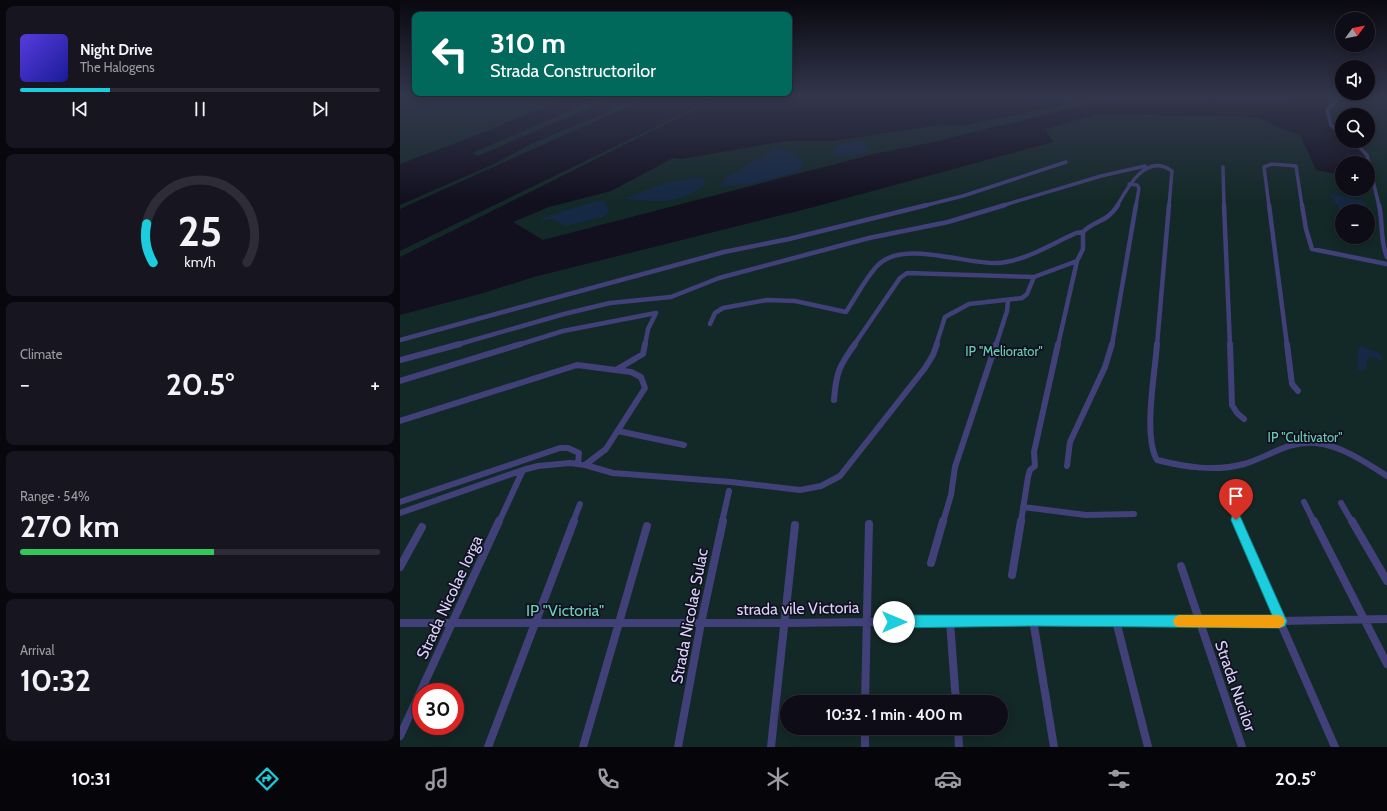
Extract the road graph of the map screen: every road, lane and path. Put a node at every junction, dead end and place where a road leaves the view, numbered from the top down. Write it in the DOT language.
graph roads {
  1 [pos="1360,148"];
  2 [pos="1066,162"];
  3 [pos="1223,167"];
  4 [pos="1151,168"];
  5 [pos="1129,184"];
  6 [pos="1083,232"];
  7 [pos="1387,257"];
  8 [pos="1077,261"];
  9 [pos="1387,264"];
  10 [pos="1034,277"];
  11 [pos="1008,301"];
  12 [pos="710,324"];
  13 [pos="400,340"];
  14 [pos="400,360"];
  15 [pos="616,370"];
  16 [pos="400,380"];
  17 [pos="1298,391"];
  18 [pos="834,400"];
  19 [pos="1244,419"];
  20 [pos="400,421"];
  21 [pos="618,431"];
  22 [pos="684,445"];
  23 [pos="582,464"];
  24 [pos="1067,466"];
  25 [pos="523,470"];
  26 [pos="1387,476"];
  27 [pos="729,491"];
  28 [pos="400,502"];
  29 [pos="1304,502"];
  30 [pos="1341,503"];
  31 [pos="580,504"];
  32 [pos="1023,507"];
  33 [pos="400,513"];
  34 [pos="1134,514"];
  35 [pos="1236,520"];
  36 [pos="869,524"];
  37 [pos="795,525"];
  38 [pos="647,526"];
  39 [pos="422,527"];
  40 [pos="931,563"];
  41 [pos="1181,566"];
  42 [pos="400,567"];
  43 [pos="1012,575"];
  44 [pos="1387,582"];
  45 [pos="1364,619"];
  46 [pos="1387,619"];
  47 [pos="1033,620"];
  48 [pos="1116,621"];
  49 [pos="1199,621"];
  50 [pos="1280,621"];
  51 [pos="453,622"];
  52 [pos="866,622"];
  53 [pos="950,622"];
  54 [pos="400,623"];
  55 [pos="618,623"];
  56 [pos="701,623"];
  57 [pos="785,623"];
  58 [pos="534,624"];
  59 [pos="1387,664"];
  60 [pos="865,695"];
  61 [pos="955,695"];
  62 [pos="865,735"];
  63 [pos="958,735"];
  64 [pos="400,736"];
  65 [pos="488,747"];
  66 [pos="583,747"];
  67 [pos="678,747"];
  68 [pos="771,747"];
  69 [pos="864,747"];
  70 [pos="959,747"];
  71 [pos="1054,747"];
  72 [pos="1148,747"];
  73 [pos="1242,747"];
  74 [pos="1335,747"];
  1 -- 7 [label="street"];
  2 -- 13 [label="street"];
  3 -- 19 [label="street"];
  4 -- 5 [label="street"];
  4 -- 14 [label="street"];
  4 -- 26 [label="street"];
  5 -- 6 [label="street"];
  5 -- 24 [label="street"];
  6 -- 8 [label="street"];
  6 -- 12 [label="street"];
  8 -- 10 [label="street"];
  8 -- 32 [label="street"];
  9 -- 17 [label="street"];
  10 -- 11 [label="street"];
  10 -- 18 [label="street"];
  11 -- 23 [label="street"];
  11 -- 40 [label="street"];
  15 -- 16 [label="street"];
  15 -- 20 [label="street"];
  15 -- 21 [label="street"];
  21 -- 22 [label="street"];
  21 -- 23 [label="street"];
  23 -- 25 [label="street"];
  23 -- 28 [label="street"];
  25 -- 33 [label="street"];
  25 -- 51 [label="street, Strada Nicolae Iorga"];
  27 -- 56 [label="street, Strada Nicolae Sulac"];
  29 -- 45 [label="street"];
  30 -- 44 [label="street"];
  31 -- 58 [label="street"];
  32 -- 34 [label="street"];
  32 -- 43 [label="street"];
  35 -- 50 [label="street"];
  36 -- 52 [label="street"];
  37 -- 57 [label="street"];
  38 -- 55 [label="street"];
  39 -- 42 [label="street"];
  41 -- 49 [label="street, Strada Nucilor"];
  45 -- 46 [label="street, strada vile Victoria"];
  45 -- 50 [label="street, strada vile Victoria"];
  45 -- 59 [label="street"];
  47 -- 48 [label="street, strada vile Victoria"];
  47 -- 53 [label="street, strada vile Victoria"];
  47 -- 71 [label="street"];
  48 -- 49 [label="street, strada vile Victoria"];
  48 -- 72 [label="street"];
  49 -- 50 [label="street, strada vile Victoria"];
  49 -- 73 [label="street, Strada Nucilor"];
  50 -- 74 [label="street"];
  51 -- 54 [label="street, strada vile Victoria"];
  51 -- 58 [label="street, strada vile Victoria"];
  51 -- 64 [label="street, Strada Nicolae Iorga"];
  52 -- 53 [label="street, strada vile Victoria"];
  52 -- 57 [label="street, strada vile Victoria"];
  52 -- 60 [label="street"];
  53 -- 61 [label="street"];
  55 -- 56 [label="street, strada vile Victoria"];
  55 -- 58 [label="street, strada vile Victoria"];
  55 -- 66 [label="street"];
  56 -- 57 [label="street, strada vile Victoria"];
  56 -- 67 [label="street, Strada Nicolae Sulac"];
  57 -- 68 [label="street"];
  58 -- 65 [label="street"];
  62 -- 69 [label="street"];
  63 -- 70 [label="street"];
}
